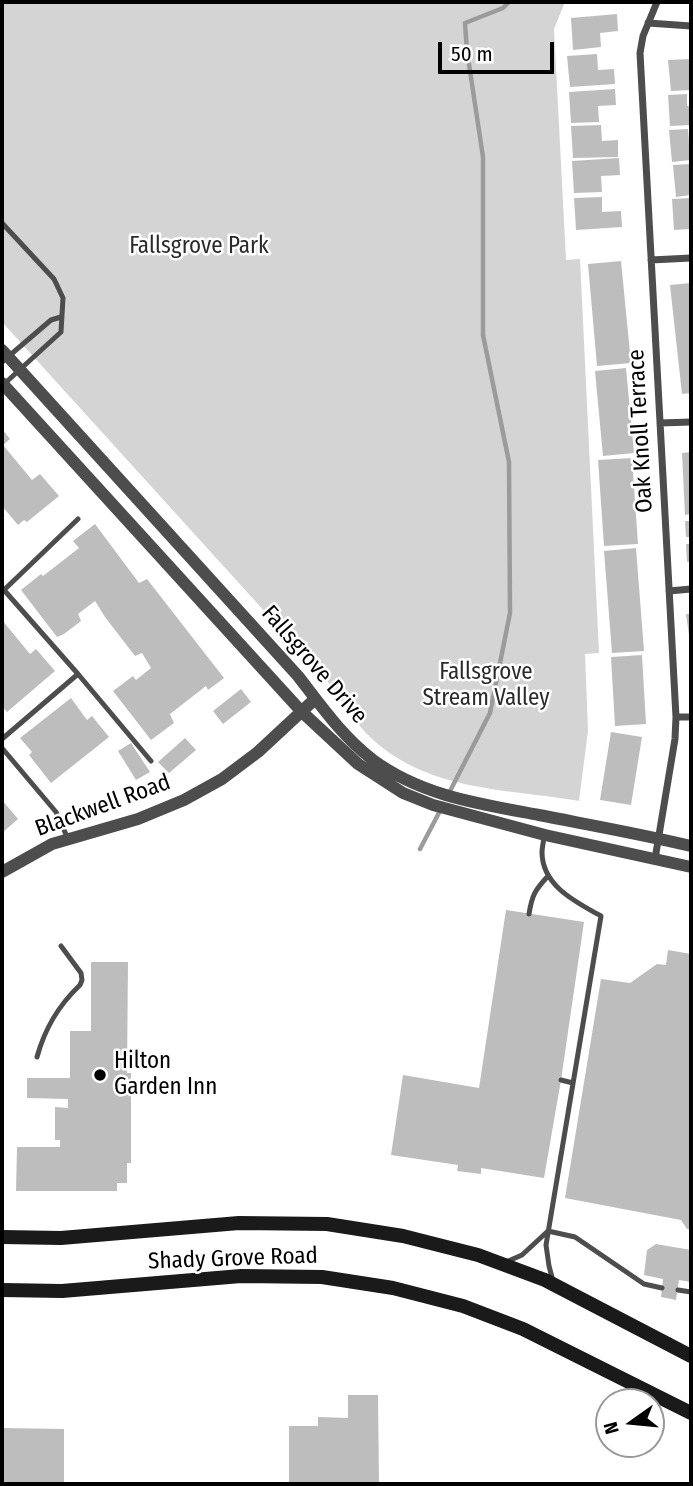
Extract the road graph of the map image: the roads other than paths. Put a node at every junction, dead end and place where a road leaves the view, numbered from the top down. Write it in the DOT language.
graph roads {
  1 [pos="657,2"];
  2 [pos="648,23"];
  3 [pos="691,26"];
  4 [pos="2,223"];
  5 [pos="691,258"];
  6 [pos="651,260"];
  7 [pos="61,317"];
  8 [pos="4,356"];
  9 [pos="20,371"];
  10 [pos="2,385"];
  11 [pos="691,422"];
  12 [pos="660,423"];
  13 [pos="78,519"];
  14 [pos="691,589"];
  15 [pos="669,591"];
  16 [pos="78,674"];
  17 [pos="315,699"];
  18 [pos="301,711"];
  19 [pos="691,717"];
  20 [pos="676,718"];
  21 [pos="3,735"];
  22 [pos="2,748"];
  23 [pos="151,761"];
  24 [pos="435,799"];
  25 [pos="455,804"];
  26 [pos="545,835"];
  27 [pos="658,838"];
  28 [pos="68,839"];
  29 [pos="691,846"];
  30 [pos="655,859"];
  31 [pos="691,867"];
  32 [pos="2,872"];
  33 [pos="548,876"];
  34 [pos="529,914"];
  35 [pos="61,946"];
  36 [pos="37,1057"];
  37 [pos="561,1080"];
  38 [pos="573,1083"];
  39 [pos="548,1231"];
  40 [pos="2,1237"];
  41 [pos="502,1264"];
  42 [pos="554,1284"];
  43 [pos="662,1288"];
  44 [pos="2,1290"];
  45 [pos="678,1290"];
  46 [pos="691,1292"];
  47 [pos="691,1356"];
  48 [pos="691,1413"];
  1 -- 2 [label="street, Oak Knoll Terrace"];
  2 -- 3 [label="street"];
  2 -- 6 [label="street, Oak Knoll Terrace"];
  4 -- 7 [label="lane"];
  5 -- 6 [label="street"];
  6 -- 12 [label="street, Oak Knoll Terrace"];
  7 -- 8 [label="lane"];
  7 -- 9 [label="lane"];
  8 -- 9 [label="street, Fallsgrove Drive"];
  9 -- 10 [label="lane"];
  9 -- 17 [label="street, Fallsgrove Drive"];
  10 -- 18 [label="street, Fallsgrove Drive"];
  11 -- 12 [label="street"];
  12 -- 15 [label="street, Oak Knoll Terrace"];
  13 -- 16 [label="lane"];
  14 -- 15 [label="street"];
  15 -- 20 [label="street, Oak Knoll Terrace"];
  16 -- 21 [label="lane"];
  16 -- 23 [label="lane"];
  17 -- 18 [label="street, Blackwell Road"];
  17 -- 24 [label="street, Fallsgrove Drive"];
  18 -- 24 [label="street, Fallsgrove Drive"];
  18 -- 28 [label="street, Blackwell Road"];
  19 -- 20 [label="street"];
  20 -- 27 [label="street, Oak Knoll Terrace"];
  22 -- 28 [label="lane"];
  24 -- 25 [label="street, Fallsgrove Drive"];
  25 -- 26 [label="street, Fallsgrove Drive"];
  25 -- 27 [label="street, Fallsgrove Drive"];
  26 -- 30 [label="street, Fallsgrove Drive"];
  26 -- 33 [label="lane"];
  27 -- 29 [label="street, Fallsgrove Drive"];
  27 -- 30 [label="street, Oak Knoll Terrace"];
  28 -- 32 [label="street, Blackwell Road"];
  30 -- 31 [label="street, Fallsgrove Drive"];
  33 -- 34 [label="lane"];
  33 -- 38 [label="lane"];
  35 -- 36 [label="lane"];
  37 -- 38 [label="lane"];
  38 -- 39 [label="lane"];
  39 -- 41 [label="lane"];
  39 -- 42 [label="lane"];
  39 -- 43 [label="lane"];
  40 -- 41 [label="main road, Shady Grove Road"];
  41 -- 42 [label="main road, Shady Grove Road"];
  42 -- 47 [label="main road, Shady Grove Road"];
  44 -- 48 [label="main road, Shady Grove Road"];
  45 -- 46 [label="lane"];
}
